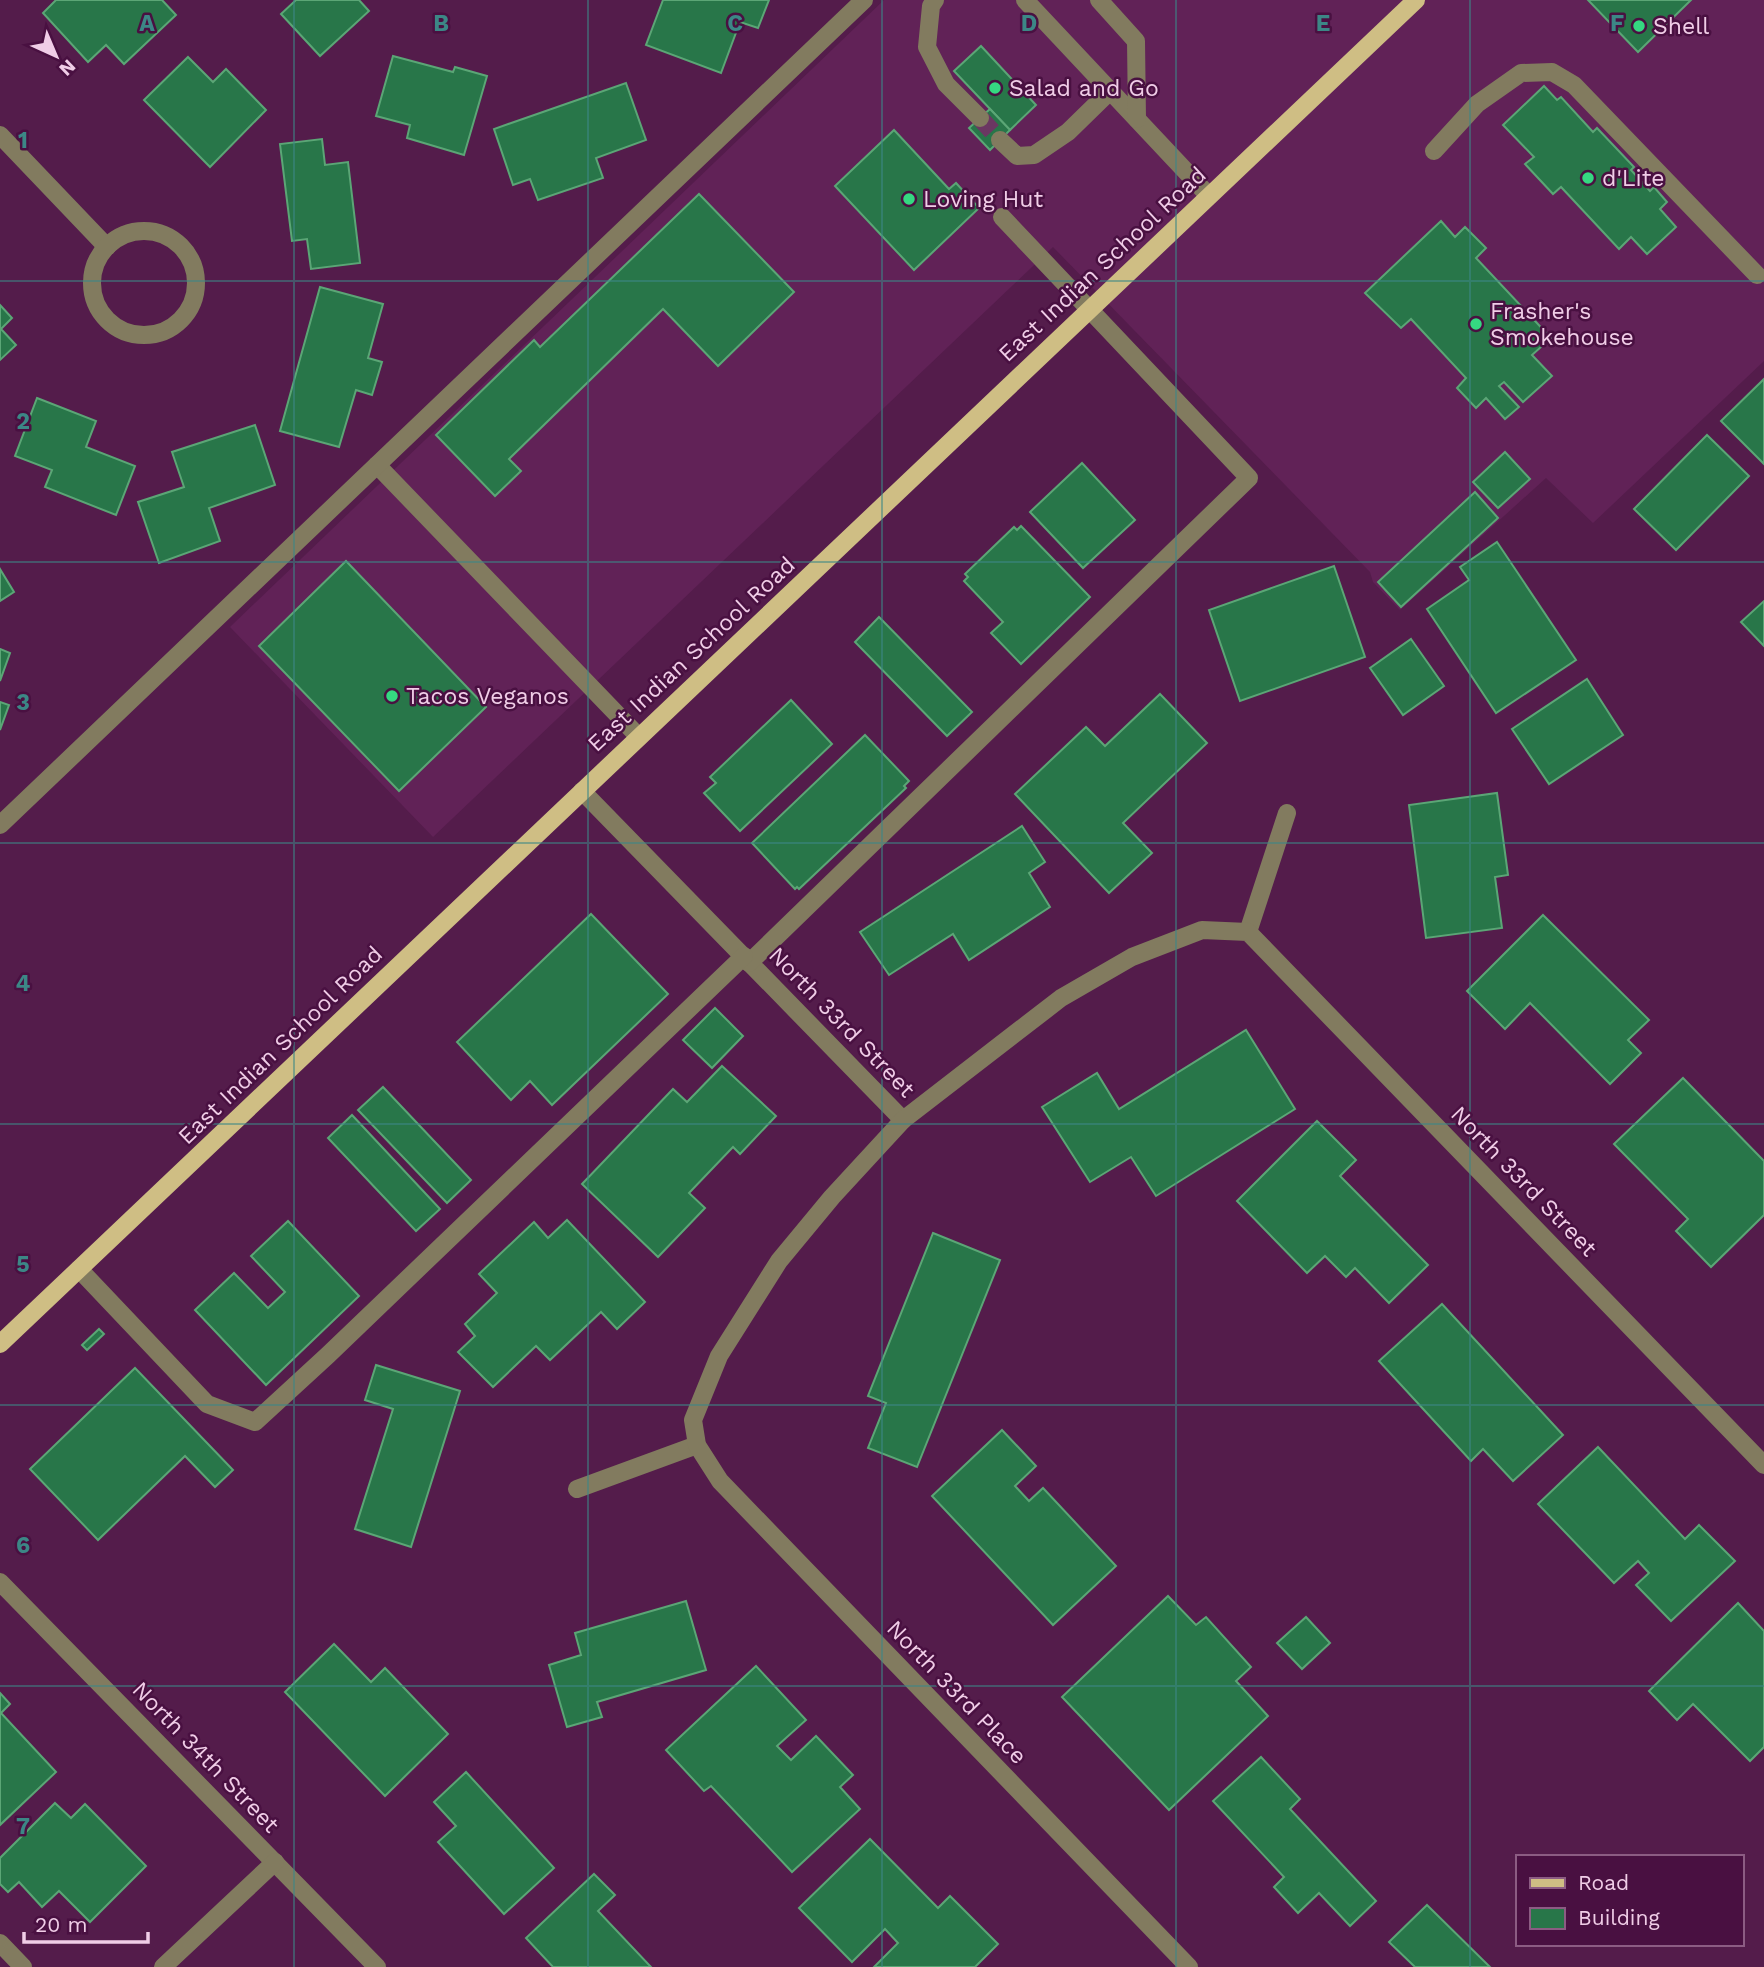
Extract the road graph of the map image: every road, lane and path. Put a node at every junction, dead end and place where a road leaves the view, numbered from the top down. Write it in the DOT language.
graph roads {
  1 [pos="864,0"];
  2 [pos="935,0"];
  3 [pos="1025,0"];
  4 [pos="1099,0"];
  5 [pos="1416,0"];
  6 [pos="1110,91"];
  7 [pos="980,118"];
  8 [pos="1137,119"];
  9 [pos="0,135"];
  10 [pos="1000,140"];
  11 [pos="1434,151"];
  12 [pos="1209,196"];
  13 [pos="1002,217"];
  14 [pos="107,247"];
  15 [pos="1757,275"];
  16 [pos="1090,309"];
  17 [pos="377,465"];
  18 [pos="639,737"];
  19 [pos="582,791"];
  20 [pos="1287,813"];
  21 [pos="0,825"];
  22 [pos="1248,932"];
  23 [pos="746,959"];
  24 [pos="903,1120"];
  25 [pos="79,1269"];
  26 [pos="0,1344"];
  27 [pos="696,1445"];
  28 [pos="1764,1465"];
  29 [pos="577,1489"];
  30 [pos="0,1582"];
  31 [pos="275,1861"];
  32 [pos="0,1943"];
  33 [pos="23,1967"];
  34 [pos="163,1967"];
  35 [pos="377,1967"];
  36 [pos="1189,1967"];
  1 -- 17 [label="street"];
  2 -- 7 [label="street"];
  3 -- 6 [label="street"];
  4 -- 8 [label="street"];
  5 -- 12 [label="main road, East Indian School Road"];
  6 -- 8 [label="street"];
  6 -- 10 [label="street"];
  8 -- 12 [label="street"];
  9 -- 14 [label="street"];
  11 -- 15 [label="street"];
  12 -- 16 [label="main road, East Indian School Road"];
  13 -- 16 [label="street"];
  14 -- 14 [label="street"];
  16 -- 18 [label="main road, East Indian School Road"];
  16 -- 23 [label="street"];
  17 -- 18 [label="street"];
  17 -- 21 [label="street"];
  18 -- 19 [label="main road, East Indian School Road"];
  19 -- 23 [label="street, North 33rd Street"];
  19 -- 25 [label="main road, East Indian School Road"];
  20 -- 22 [label="street"];
  22 -- 24 [label="street, North 33rd Street"];
  22 -- 28 [label="street, North 33rd Street"];
  23 -- 24 [label="street, North 33rd Street"];
  23 -- 25 [label="street"];
  24 -- 27 [label="street"];
  25 -- 26 [label="main road, East Indian School Road"];
  27 -- 29 [label="street"];
  27 -- 36 [label="street, North 33rd Place"];
  30 -- 31 [label="street, North 34th Street"];
  31 -- 34 [label="street"];
  31 -- 35 [label="street, North 34th Street"];
  32 -- 33 [label="street"];
}
